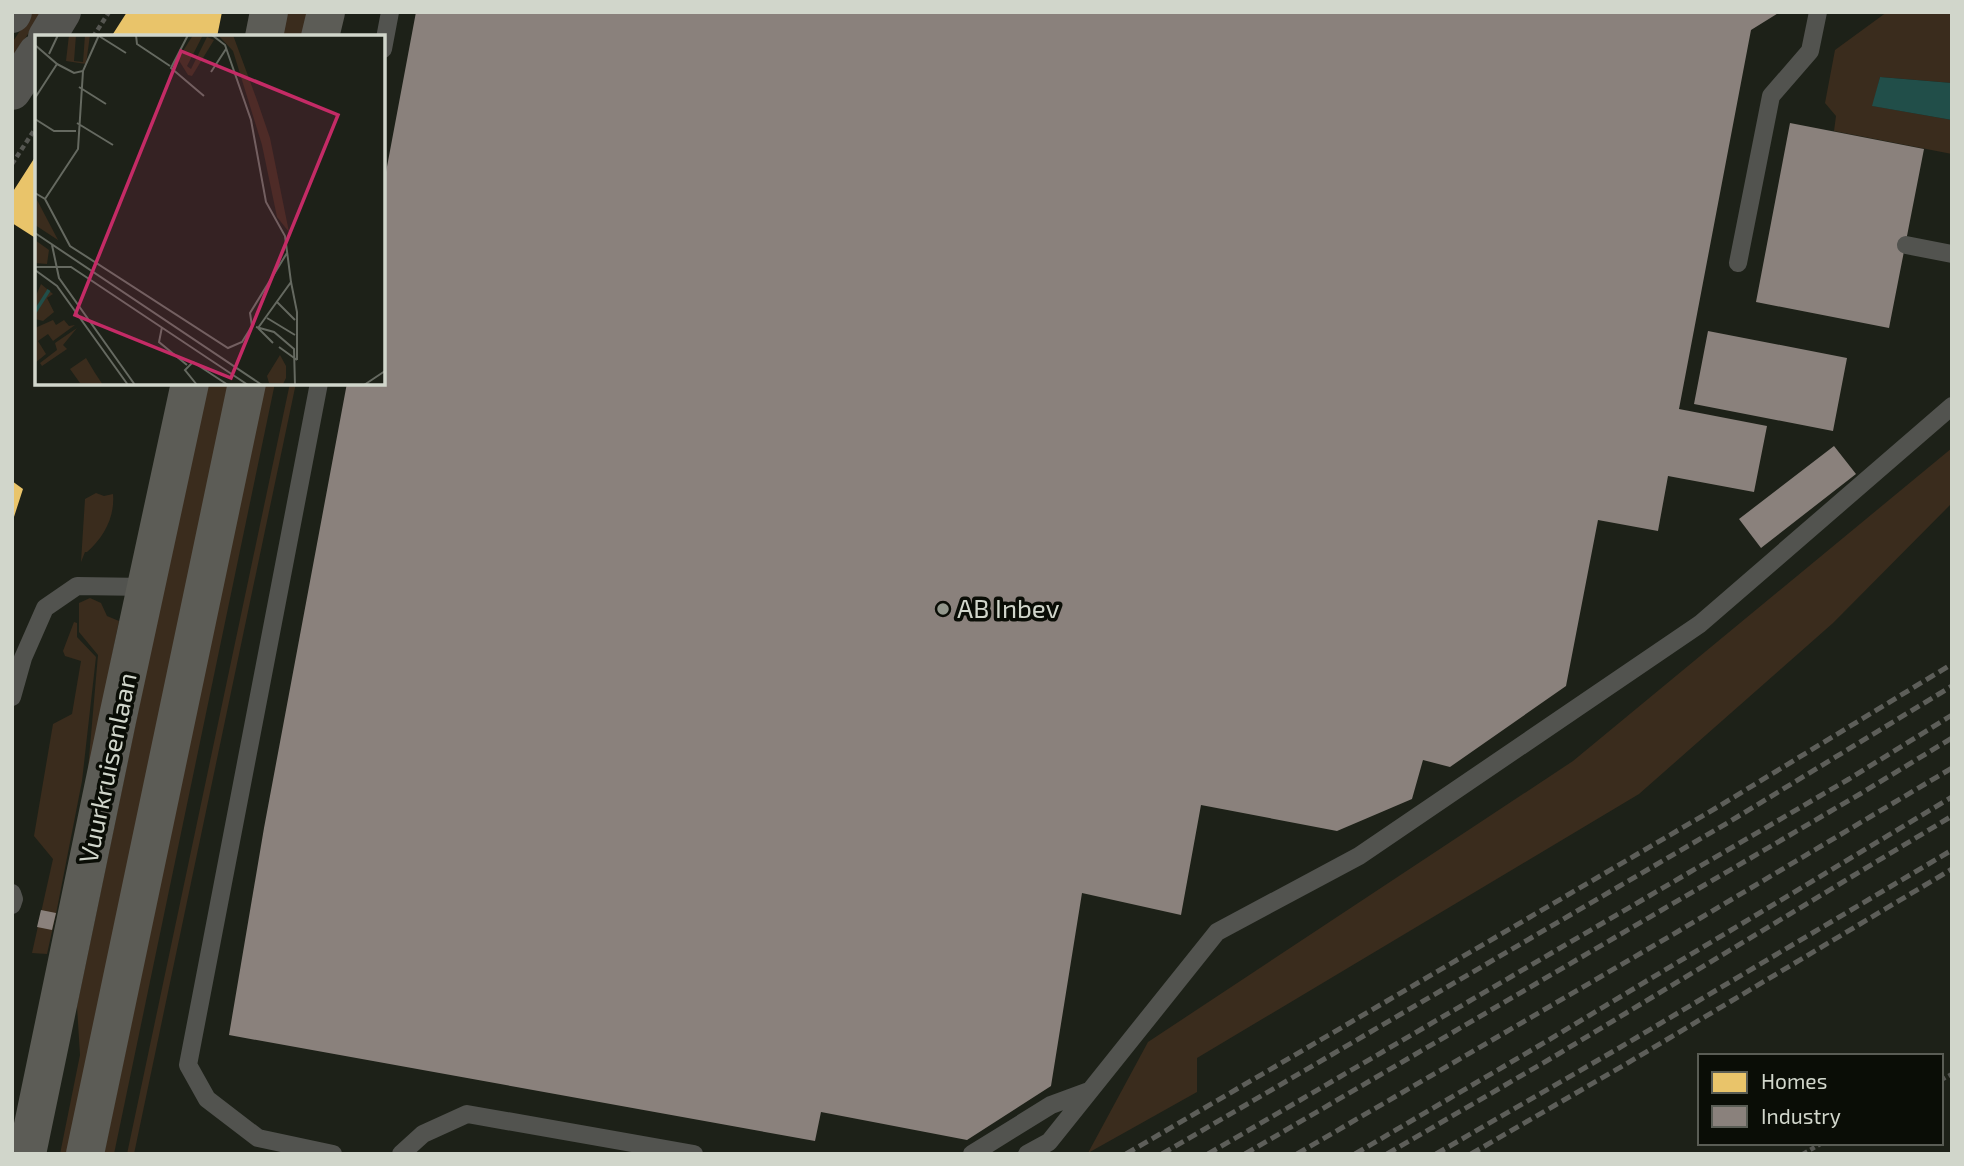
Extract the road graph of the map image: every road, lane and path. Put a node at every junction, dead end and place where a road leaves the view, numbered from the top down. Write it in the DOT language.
graph roads {
  1 [pos="62,12"];
  2 [pos="109,12"];
  3 [pos="269,12"];
  4 [pos="326,12"];
  5 [pos="390,12"];
  6 [pos="1818,12"];
  7 [pos="48,35"];
  8 [pos="94,35"];
  9 [pos="264,35"];
  10 [pos="320,35"];
  11 [pos="385,38"];
  12 [pos="35,56"];
  13 [pos="12,91"];
  14 [pos="35,129"];
  15 [pos="12,164"];
  16 [pos="1906,245"];
  17 [pos="1952,254"];
  18 [pos="1738,263"];
  19 [pos="190,385"];
  20 [pos="247,385"];
  21 [pos="319,385"];
  22 [pos="1952,406"];
  23 [pos="147,587"];
  24 [pos="12,697"];
  25 [pos="12,893"];
  26 [pos="12,905"];
  27 [pos="1089,1091"];
  28 [pos="1819,1145"];
  29 [pos="27,1154"];
  30 [pos="85,1154"];
  31 [pos="333,1154"];
  32 [pos="401,1154"];
  33 [pos="694,1154"];
  34 [pos="972,1154"];
  35 [pos="1027,1154"];
  36 [pos="1803,1154"];
  1 -- 7 [label="main road"];
  2 -- 8 [label="path"];
  3 -- 9 [label="main road"];
  4 -- 10 [label="main road"];
  5 -- 11 [label="lane"];
  6 -- 18 [label="lane"];
  12 -- 13 [label="main road"];
  14 -- 15 [label="path"];
  16 -- 17 [label="lane"];
  19 -- 23 [label="main road, Vuurkruisenlaan"];
  20 -- 30 [label="main road"];
  21 -- 31 [label="lane"];
  22 -- 27 [label="lane"];
  23 -- 24 [label="lane"];
  23 -- 29 [label="main road, Vuurkruisenlaan"];
  25 -- 26 [label="lane"];
  27 -- 34 [label="lane"];
  27 -- 35 [label="lane"];
  28 -- 36 [label="path"];
  32 -- 33 [label="lane"];
}
